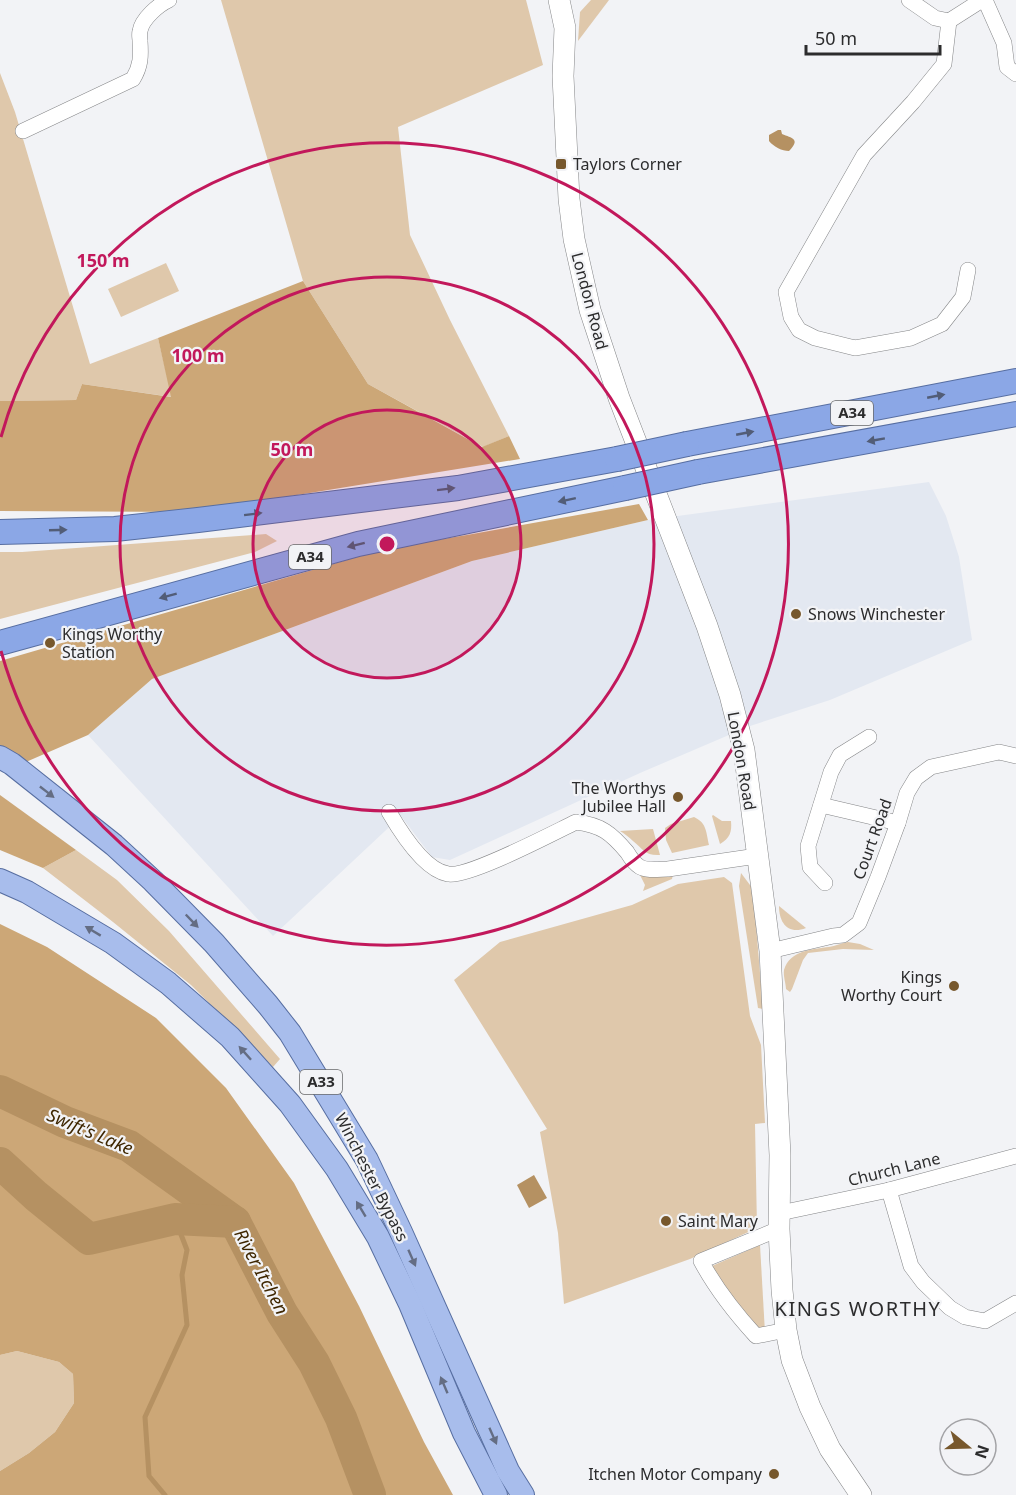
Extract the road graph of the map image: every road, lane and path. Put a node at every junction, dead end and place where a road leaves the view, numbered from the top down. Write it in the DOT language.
graph roads {
  1 [pos="170,0"];
  2 [pos="559,0"];
  3 [pos="909,0"];
  4 [pos="983,0"];
  5 [pos="950,21"];
  6 [pos="1010,44"];
  7 [pos="1016,74"];
  8 [pos="23,131"];
  9 [pos="968,270"];
  10 [pos="1016,381"];
  11 [pos="1016,414"];
  12 [pos="0,532"];
  13 [pos="0,643"];
  14 [pos="869,737"];
  15 [pos="1016,756"];
  16 [pos="0,757"];
  17 [pos="821,805"];
  18 [pos="388,812"];
  19 [pos="898,823"];
  20 [pos="758,855"];
  21 [pos="0,880"];
  22 [pos="825,883"];
  23 [pos="770,951"];
  24 [pos="1016,1156"];
  25 [pos="889,1190"];
  26 [pos="779,1221"];
  27 [pos="1016,1303"];
  28 [pos="786,1330"];
  29 [pos="496,1495"];
  30 [pos="523,1495"];
  31 [pos="861,1495"];
  1 -- 8 [label="street"];
  2 -- 20 [label="main road, London Road"];
  3 -- 5 [label="street"];
  4 -- 5 [label="street"];
  4 -- 6 [label="street"];
  5 -- 9 [label="street"];
  6 -- 7 [label="street"];
  12 -- 10 [label="highway, A34, one-way, bridge"];
  11 -- 13 [label="highway, A34, one-way, bridge"];
  14 -- 17 [label="street"];
  15 -- 19 [label="street, Court Road"];
  16 -- 30 [label="main road, Winchester Bypass / A33, one-way"];
  17 -- 19 [label="street"];
  17 -- 22 [label="street"];
  18 -- 20 [label="street"];
  19 -- 23 [label="street, Court Road"];
  20 -- 23 [label="main road, London Road"];
  29 -- 21 [label="main road, Winchester Bypass / A33, one-way"];
  23 -- 26 [label="main road, London Road"];
  24 -- 25 [label="street, Church Lane"];
  25 -- 26 [label="street, Church Lane"];
  25 -- 27 [label="street"];
  26 -- 28 [label="main road, London Road"];
  26 -- 28 [label="street, Church Lane"];
  28 -- 31 [label="main road, London Road"];
}
